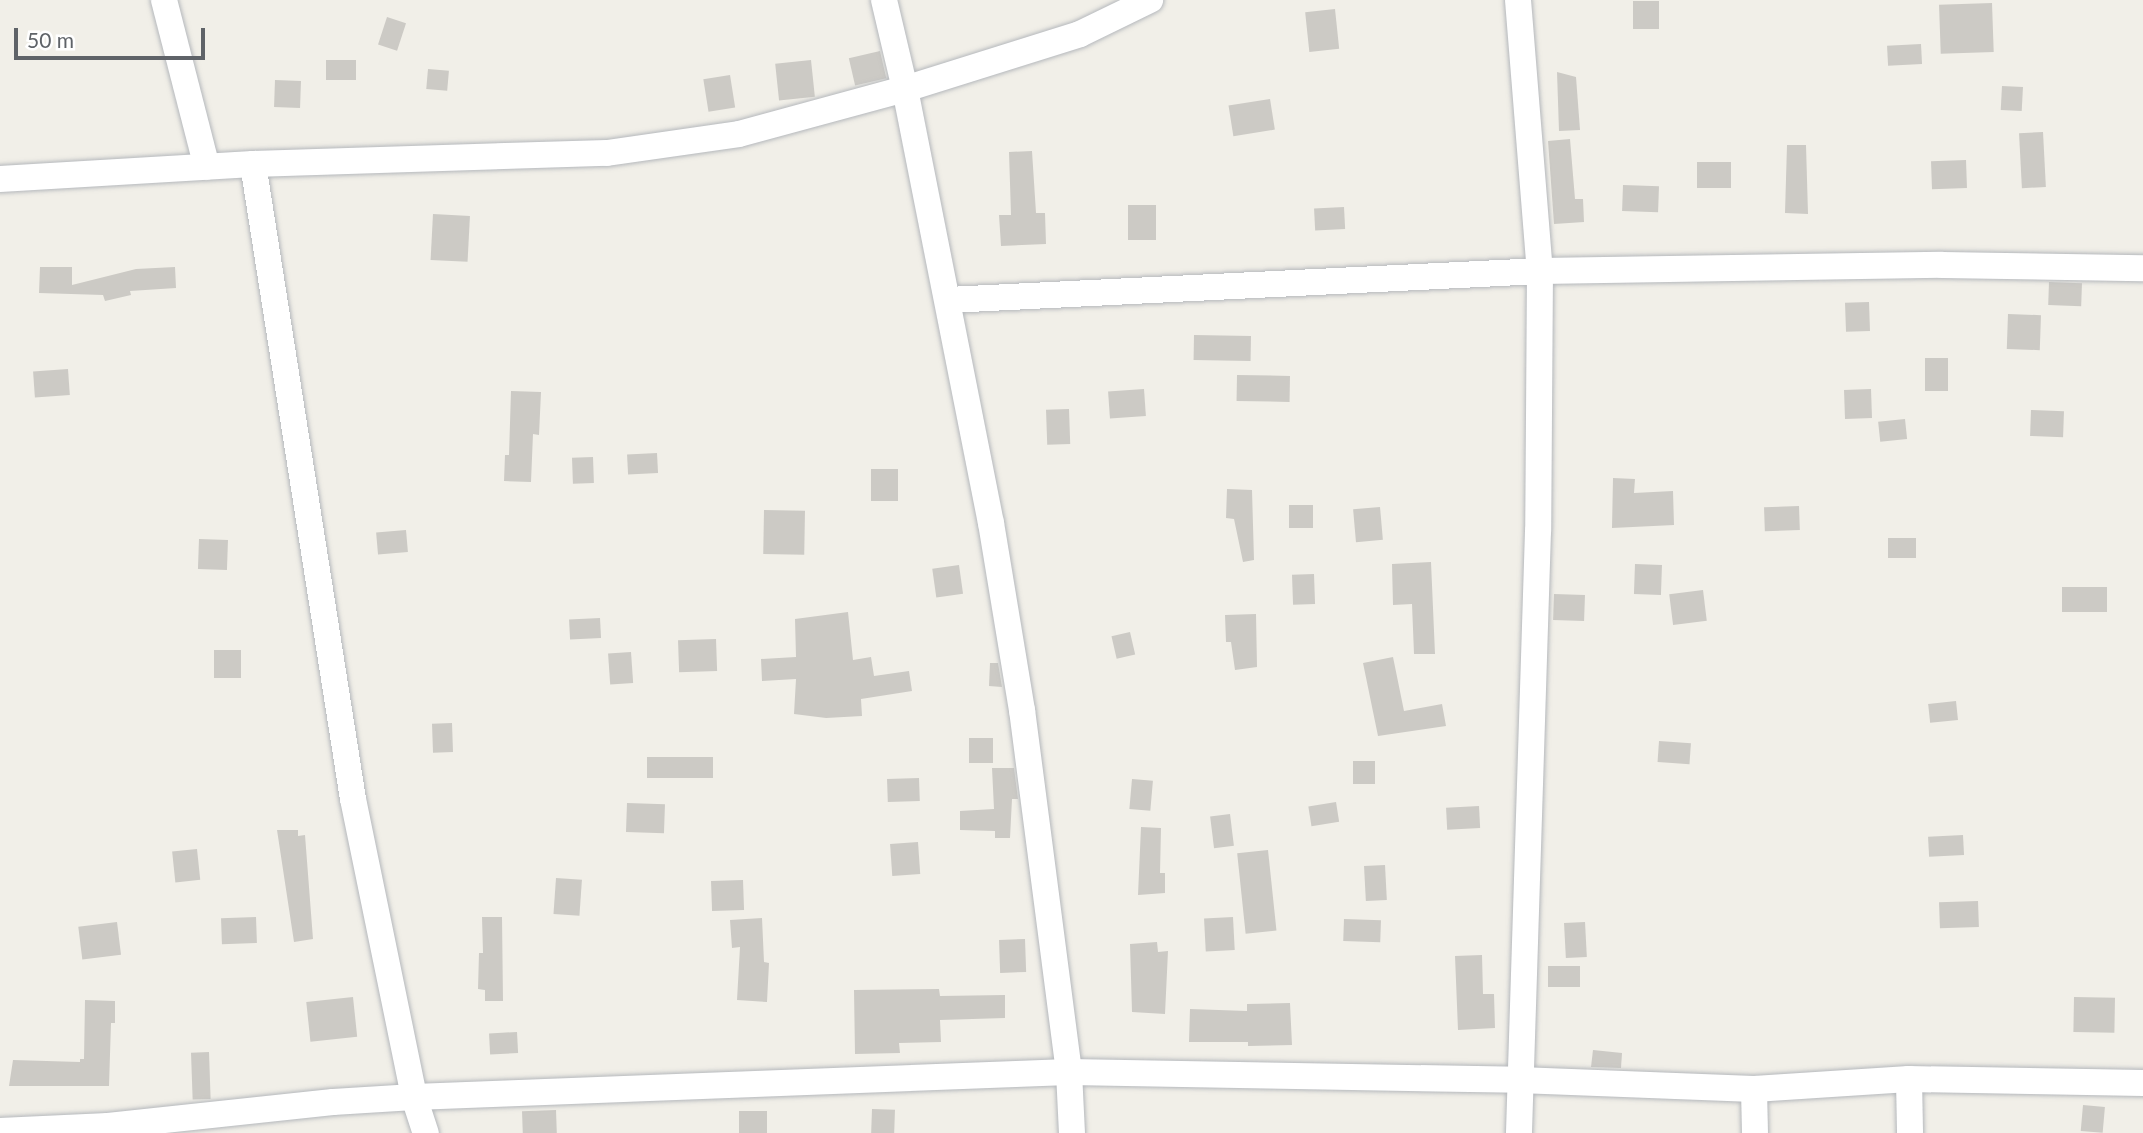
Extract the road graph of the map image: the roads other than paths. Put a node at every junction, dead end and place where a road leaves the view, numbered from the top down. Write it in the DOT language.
graph roads {
  1 [pos="164,0"];
  2 [pos="884,0"];
  3 [pos="1150,0"];
  4 [pos="1518,0"];
  5 [pos="905,89"];
  6 [pos="253,164"];
  7 [pos="207,167"];
  8 [pos="0,179"];
  9 [pos="2143,268"];
  10 [pos="1540,271"];
  11 [pos="948,300"];
  12 [pos="1069,1072"];
  13 [pos="1909,1079"];
  14 [pos="1519,1080"];
  15 [pos="2143,1083"];
  16 [pos="1754,1089"];
  17 [pos="414,1097"];
  18 [pos="0,1131"];
  19 [pos="425,1133"];
  20 [pos="1072,1133"];
  21 [pos="1519,1133"];
  22 [pos="1755,1133"];
  23 [pos="1910,1133"];
  1 -- 7 [label="street"];
  2 -- 5 [label="street"];
  3 -- 5 [label="street"];
  4 -- 10 [label="street"];
  5 -- 6 [label="street"];
  5 -- 11 [label="street"];
  6 -- 7 [label="street"];
  6 -- 17 [label="street"];
  7 -- 8 [label="street"];
  9 -- 10 [label="street"];
  10 -- 11 [label="street"];
  10 -- 14 [label="street"];
  11 -- 12 [label="street"];
  12 -- 14 [label="street"];
  12 -- 17 [label="street"];
  12 -- 20 [label="street"];
  13 -- 15 [label="street"];
  13 -- 16 [label="street"];
  13 -- 23 [label="street"];
  14 -- 16 [label="street"];
  14 -- 21 [label="street"];
  16 -- 22 [label="street"];
  17 -- 18 [label="street"];
  17 -- 19 [label="street"];
}
